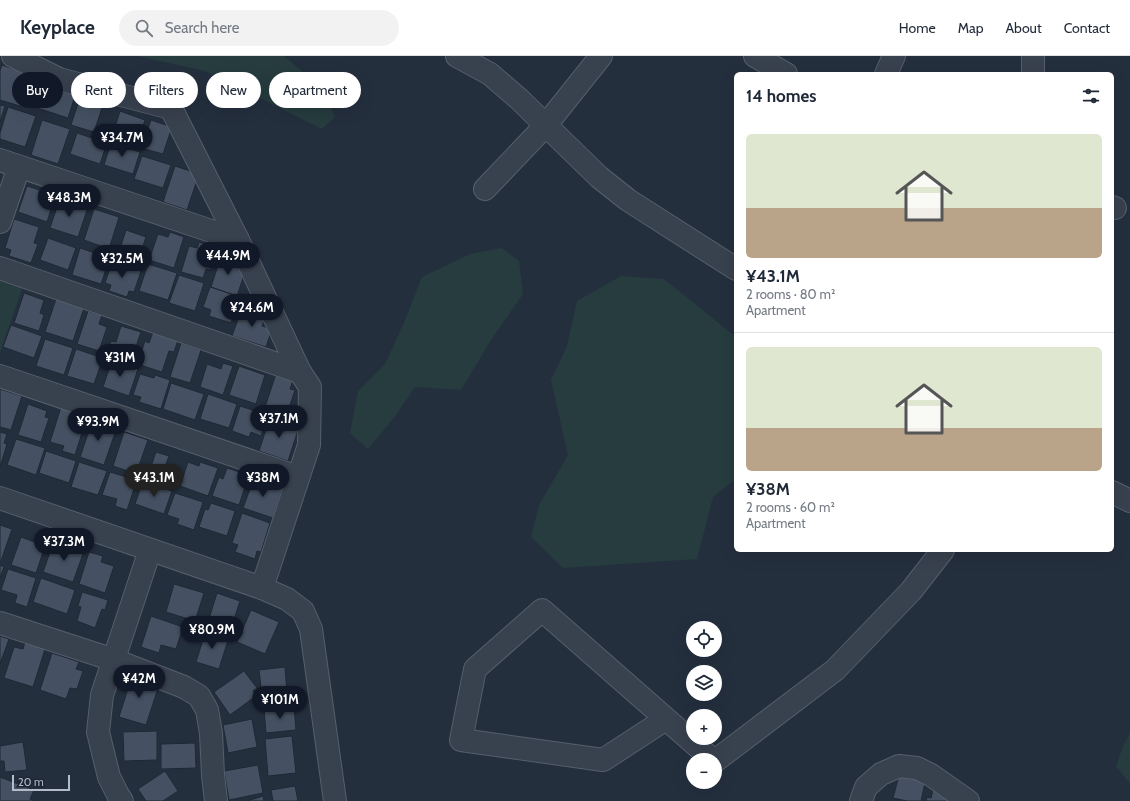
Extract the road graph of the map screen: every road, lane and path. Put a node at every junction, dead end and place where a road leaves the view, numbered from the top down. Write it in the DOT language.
graph roads {
  1 [pos="13,56"];
  2 [pos="457,56"];
  3 [pos="601,56"];
  4 [pos="755,56"];
  5 [pos="894,56"];
  6 [pos="1033,56"];
  7 [pos="783,72"];
  8 [pos="887,72"];
  9 [pos="1033,72"];
  10 [pos="546,125"];
  11 [pos="10,164"];
  12 [pos="485,189"];
  13 [pos="0,222"];
  14 [pos="238,240"];
  15 [pos="0,268"];
  16 [pos="734,268"];
  17 [pos="300,372"];
  18 [pos="0,376"];
  19 [pos="298,477"];
  20 [pos="1114,493"];
  21 [pos="0,498"];
  22 [pos="1130,501"];
  23 [pos="150,550"];
  24 [pos="940,552"];
  25 [pos="262,588"];
  26 [pos="0,623"];
  27 [pos="114,660"];
  28 [pos="666,719"];
  29 [pos="706,753"];
  30 [pos="722,754"];
  31 [pos="122,801"];
  32 [pos="216,801"];
  33 [pos="335,801"];
  34 [pos="861,801"];
  35 [pos="968,801"];
  1 -- 14 [label="street"];
  2 -- 10 [label="street"];
  3 -- 10 [label="street"];
  4 -- 7 [label="street"];
  5 -- 8 [label="street"];
  6 -- 9 [label="street"];
  10 -- 12 [label="street"];
  10 -- 16 [label="street"];
  11 -- 13 [label="street"];
  11 -- 14 [label="street"];
  14 -- 17 [label="street"];
  15 -- 17 [label="street"];
  17 -- 19 [label="street"];
  18 -- 19 [label="street"];
  19 -- 25 [label="street"];
  20 -- 22 [label="street"];
  21 -- 23 [label="street"];
  23 -- 25 [label="street"];
  23 -- 27 [label="street"];
  24 -- 30 [label="street"];
  25 -- 33 [label="street"];
  26 -- 27 [label="street"];
  27 -- 31 [label="street"];
  27 -- 32 [label="street"];
  28 -- 28 [label="street"];
  28 -- 29 [label="street"];
  34 -- 35 [label="street"];
}
